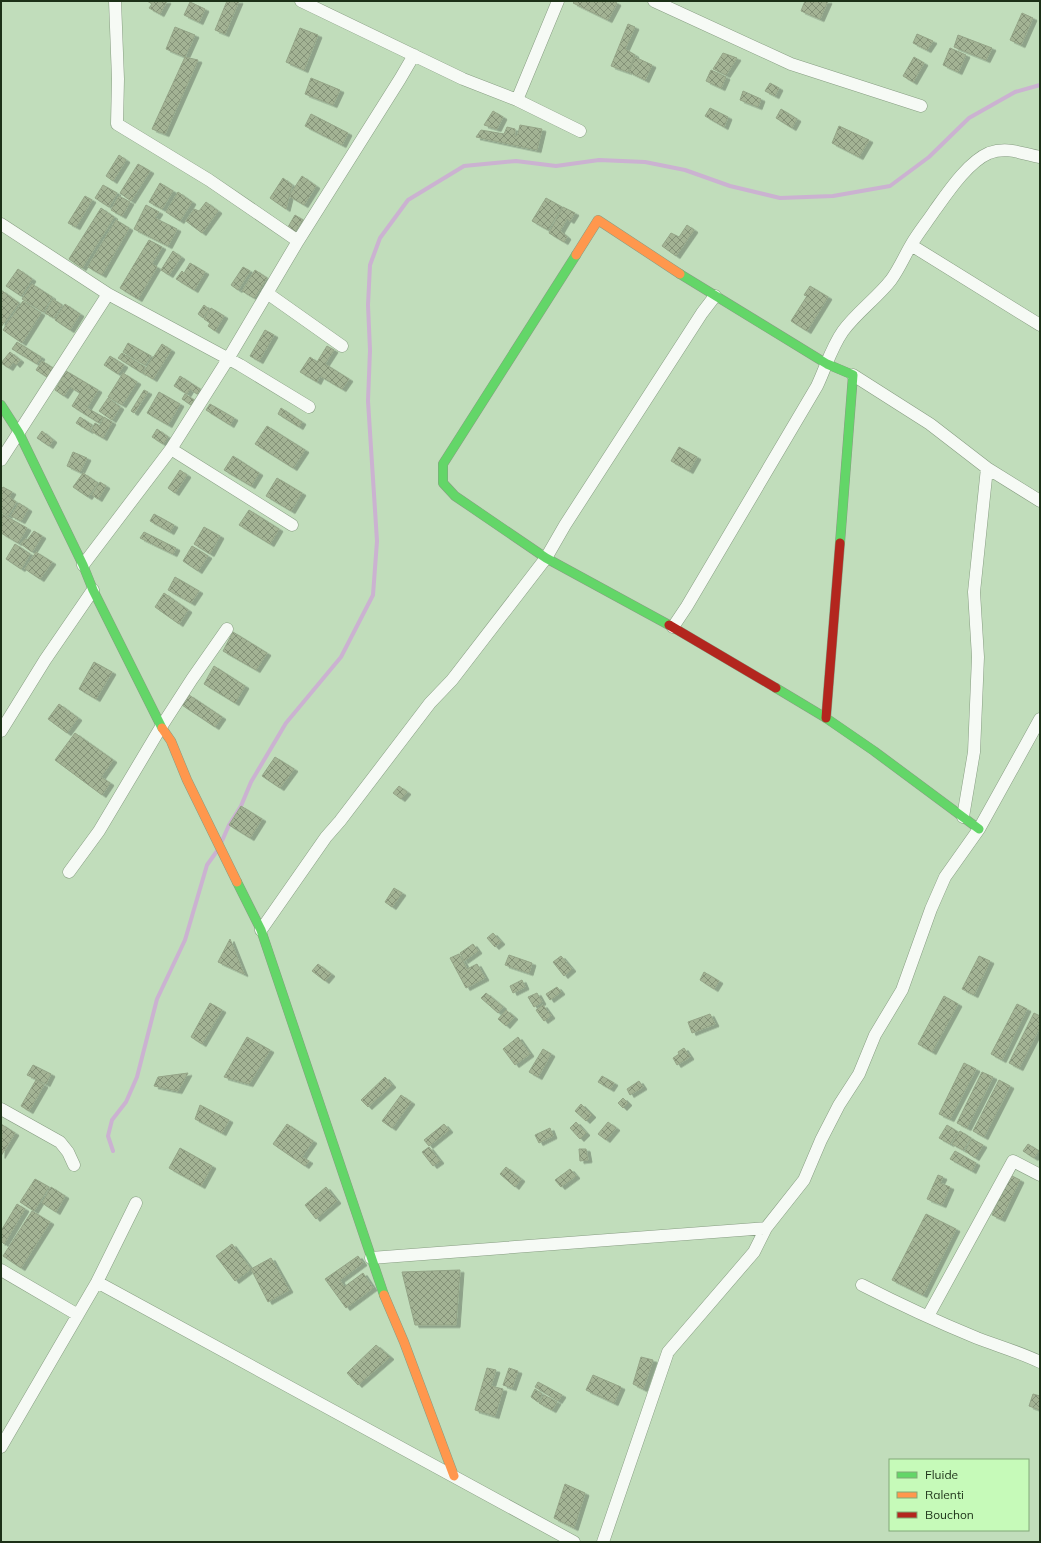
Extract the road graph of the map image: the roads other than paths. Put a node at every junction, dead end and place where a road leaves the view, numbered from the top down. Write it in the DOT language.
graph roads {
  1 [pos="114,1"];
  2 [pos="302,1"];
  3 [pos="558,1"];
  4 [pos="654,1"];
  5 [pos="414,55"];
  6 [pos="517,100"];
  7 [pos="921,106"];
  8 [pos="580,131"];
  9 [pos="1040,157"];
  10 [pos="1,224"];
  11 [pos="298,241"];
  12 [pos="911,246"];
  13 [pos="266,293"];
  14 [pos="108,294"];
  15 [pos="715,296"];
  16 [pos="1040,325"];
  17 [pos="342,346"];
  18 [pos="228,359"];
  19 [pos="827,364"];
  20 [pos="853,376"];
  21 [pos="1,405"];
  22 [pos="310,407"];
  23 [pos="18,433"];
  24 [pos="171,449"];
  25 [pos="1,460"];
  26 [pos="987,468"];
  27 [pos="1040,501"];
  28 [pos="292,525"];
  29 [pos="546,558"];
  30 [pos="83,565"];
  31 [pos="93,590"];
  32 [pos="672,627"];
  33 [pos="227,629"];
  34 [pos="826,718"];
  35 [pos="1040,719"];
  36 [pos="161,727"];
  37 [pos="1,731"];
  38 [pos="963,817"];
  39 [pos="979,829"];
  40 [pos="69,872"];
  41 [pos="261,930"];
  42 [pos="1,1109"];
  43 [pos="74,1165"];
  44 [pos="1040,1175"];
  45 [pos="136,1203"];
  46 [pos="766,1228"];
  47 [pos="371,1258"];
  48 [pos="1,1270"];
  49 [pos="97,1282"];
  50 [pos="862,1285"];
  51 [pos="78,1315"];
  52 [pos="928,1316"];
  53 [pos="1040,1362"];
  54 [pos="1,1447"];
  55 [pos="454,1476"];
  56 [pos="574,1542"];
  57 [pos="603,1542"];
  1 -- 11 [label="street"];
  2 -- 5 [label="street"];
  3 -- 6 [label="street"];
  4 -- 7 [label="street"];
  5 -- 6 [label="street"];
  5 -- 11 [label="street"];
  6 -- 8 [label="street"];
  9 -- 12 [label="street"];
  10 -- 14 [label="street"];
  11 -- 13 [label="street"];
  12 -- 16 [label="street"];
  12 -- 19 [label="street"];
  13 -- 17 [label="street"];
  13 -- 18 [label="street"];
  14 -- 18 [label="street"];
  14 -- 23 [label="street"];
  15 -- 19 [label="street"];
  15 -- 29 [label="street"];
  15 -- 29 [label="street"];
  18 -- 22 [label="street"];
  18 -- 24 [label="street"];
  19 -- 20 [label="street"];
  19 -- 32 [label="street"];
  20 -- 26 [label="street"];
  20 -- 34 [label="street"];
  21 -- 23 [label="street"];
  23 -- 25 [label="street"];
  23 -- 30 [label="street"];
  24 -- 28 [label="street"];
  24 -- 30 [label="street"];
  26 -- 27 [label="street"];
  26 -- 38 [label="street"];
  29 -- 32 [label="street"];
  29 -- 41 [label="street"];
  30 -- 31 [label="street"];
  31 -- 36 [label="street"];
  31 -- 37 [label="street"];
  32 -- 34 [label="street"];
  33 -- 36 [label="street"];
  34 -- 38 [label="street"];
  35 -- 39 [label="street"];
  36 -- 40 [label="street"];
  36 -- 41 [label="street"];
  38 -- 39 [label="street"];
  39 -- 46 [label="street"];
  41 -- 47 [label="street"];
  42 -- 43 [label="street"];
  44 -- 52 [label="street"];
  45 -- 49 [label="street"];
  46 -- 47 [label="street"];
  46 -- 57 [label="street"];
  47 -- 55 [label="street"];
  48 -- 51 [label="street"];
  49 -- 51 [label="street"];
  49 -- 55 [label="street"];
  50 -- 52 [label="street"];
  51 -- 54 [label="street"];
  52 -- 53 [label="street"];
  55 -- 56 [label="street"];
}
